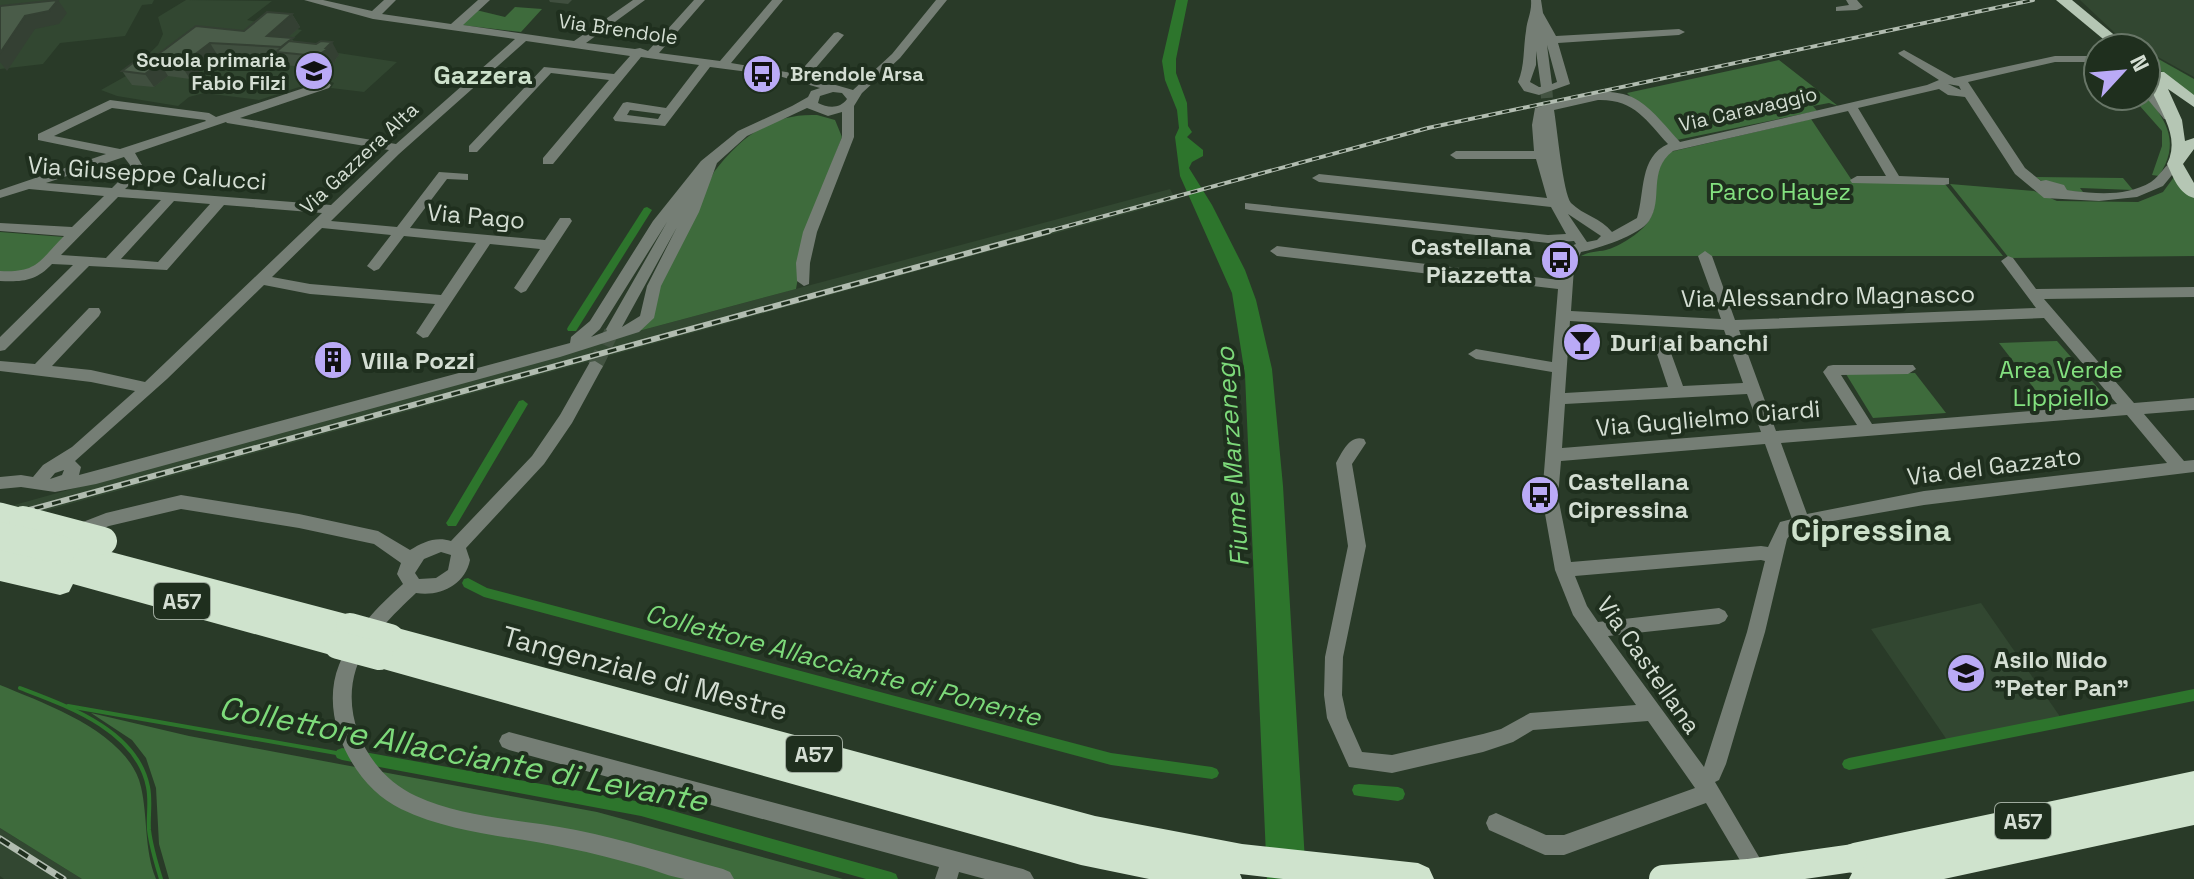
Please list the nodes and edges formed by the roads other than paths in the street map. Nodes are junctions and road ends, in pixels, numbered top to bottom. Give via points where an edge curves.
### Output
1 (309, 0) edge
2 (391, 0) edge
3 (485, 0) edge
4 (640, 0) edge
5 (700, 0) edge
6 (778, 0) edge
7 (942, 0) edge
8 (1851, 0) edge
9 (2063, 0) edge
10 (1536, 8) edge
11 (1840, 9) dead end
12 (373, 16) junction
13 (453, 28) junction
14 (1679, 32) dead end
15 (2104, 32) edge
16 (838, 35) dead end
17 (523, 38) junction
18 (1551, 40) junction
19 (578, 43) junction
20 (646, 52) junction
21 (1904, 53) dead end
22 (2082, 59) edge
23 (708, 62) junction
24 (723, 65) junction
25 (2038, 65) junction
26 (2082, 66) edge
27 (803, 77) junction
28 (618, 78) junction
29 (873, 78) junction
30 (2162, 79) edge
31 (325, 85) dead end
32 (1953, 85) junction
33 (839, 86) junction
34 (1546, 86) tunnel mouth
35 (2162, 92) edge
36 (850, 102) junction
37 (2194, 102) edge
38 (818, 104) junction
39 (1851, 106) junction
40 (2162, 107) edge
41 (1548, 110) tunnel mouth
42 (670, 112) dead end
43 (218, 120) junction
44 (847, 123) junction
45 (2176, 130) junction
46 (2194, 143) edge
47 (1676, 145) junction
48 (399, 148) junction
49 (473, 149) dead end
50 (124, 152) junction
51 (1456, 155) dead end
52 (1543, 155) junction
53 (712, 159) junction
54 (2176, 159) junction
55 (548, 161) dead end
56 (64, 173) junction
57 (463, 177) dead end
58 (1319, 178) dead end
59 (1857, 180) dead end
60 (1895, 180) junction
61 (1944, 181) dead end
62 (24, 186) junction
63 (48, 187) junction
64 (1, 188) edge
65 (117, 191) junction
66 (2194, 193) edge
67 (172, 196) junction
68 (221, 200) junction
69 (1558, 201) junction
70 (1250, 206) dead end
71 (335, 210) junction
72 (565, 221) dead end
73 (321, 224) junction
74 (1592, 224) junction
75 (0, 227) edge
76 (1629, 228) junction
77 (1570, 230) junction
78 (77, 232) junction
79 (399, 232) junction
80 (1545, 238) junction
81 (486, 239) junction
82 (1599, 243) junction
83 (549, 245) junction
84 (1277, 251) dead end
85 (1705, 256) dead end
86 (49, 259) junction
87 (2008, 261) dead end
88 (85, 262) junction
89 (109, 264) junction
90 (374, 266) dead end
91 (1565, 269) junction
92 (7, 276) edge
93 (262, 280) junction
94 (804, 281) dead end
95 (521, 288) dead end
96 (0, 289) edge
97 (2194, 292) edge
98 (2032, 294) junction
99 (443, 300) junction
100 (94, 312) dead end
101 (2048, 313) junction
102 (1562, 316) junction
103 (1730, 325) junction
104 (613, 329) tunnel mouth
105 (423, 333) dead end
106 (1660, 342) dead end
107 (0, 346) edge
108 (550, 354) junction
109 (1476, 354) dead end
110 (0, 366) edge
111 (595, 366) tunnel mouth
112 (1558, 368) junction
113 (1908, 369) dead end
114 (39, 370) junction
115 (147, 388) junction
116 (1753, 388) junction
117 (1677, 392) junction
118 (1556, 399) junction
119 (2194, 404) edge
120 (2130, 409) junction
121 (1868, 430) junction
122 (1771, 437) junction
123 (1358, 443) dead end
124 (1553, 455) junction
125 (2187, 467) edge
126 (61, 469) junction
127 (96, 478) junction
128 (0, 483) edge
129 (0, 514) edge
130 (1801, 521) junction
131 (105, 531) junction
132 (0, 536) edge
133 (0, 542) edge
134 (455, 548) junction
135 (9, 554) edge
136 (411, 560) junction
137 (1773, 561) junction
138 (0, 570) edge
139 (1564, 570) junction
140 (199, 585) junction
141 (413, 585) junction
142 (214, 610) junction
143 (1719, 616) dead end
144 (1592, 630) junction
145 (344, 636) junction
146 (1651, 712) junction
147 (509, 741) dead end
148 (2194, 769) edge
149 (2194, 785) edge
150 (1705, 786) junction
151 (2194, 811) edge
152 (1496, 823) dead end
153 (2194, 826) edge
154 (1918, 857) junction
155 (1859, 868) edge
156 (949, 869) edge
157 (1234, 869) edge
158 (723, 879) edge
159 (1023, 879) edge
160 (1418, 879) edge
161 (1663, 879) edge
162 (1762, 879) edge

1 - 12 street, Via Brendole
2 - 12 street
3 - 13 street
4 - 19 street
5 - 20 street
6 - 24 street
7 - 29 street
8 - 11 street via 1857,7
9 - 15 main road
10 - 18 street
10 - 18 street via 1528,30 1532,66 1524,82 1530,90 1564,84
10 - 34 street
12 - 13 street, Via Brendole
13 - 17 street, Via Brendole
14 - 18 street
16 - 27 street
17 - 19 street, Via Brendole
17 - 48 street, Via Gazzera Alta
19 - 20 street, Via Brendole
20 - 23 street, Via Brendole
20 - 28 street
21 - 32 street
22 - 25 street, Via Caravaggio
23 - 24 street, Via Brendole
23 - 42 street, Via Brendole
24 - 27 street, Via Brendole
25 - 26 street, Via Caravaggio
25 - 32 street, Via Caravaggio
27 - 33 street, Via Brendole
27 - 38 street
28 - 49 street via 548,69
28 - 55 street
29 - 33 street
29 - 36 street
30 - 37 main road
31 - 43 street
32 - 39 street, Via Caravaggio
32 - 54 street via 2020,171 2051,196 2139,191 2162,181
33 - 36 street, Via Brendole via 850,92
33 - 38 street
35 - 45 main road
36 - 38 street
36 - 44 street
38 - 44 street
38 - 53 street via 736,135
39 - 47 street, Via Caravaggio
39 - 60 street
40 - 45 street
41 - 69 street, Via Castellana
43 - 48 street
43 - 50 street
43 - 50 street via 112,104 42,137
44 - 94 street via 848,137 810,232
45 - 54 main road
46 - 54 main road
47 - 52 street via 1633,103 1605,96 1539,111
47 - 76 street, Via Caravaggio via 1658,156 1645,216
48 - 71 street, Via Gazzera Alta
50 - 56 street
50 - 65 street via 136,169
51 - 52 street
52 - 69 street
53 - 104 street
53 - 108 street via 665,213 595,325
53 - 108 street via 654,286 647,318 625,331
54 - 66 main road via 2182,180
56 - 62 street
56 - 63 street
57 - 79 street, Via Pago via 444,175
58 - 69 street
59 - 60 street
60 - 61 street
62 - 63 street, Via Giuseppe Calucci
62 - 64 street
63 - 65 street, Via Giuseppe Calucci
65 - 67 street, Via Giuseppe Calucci
65 - 78 street
67 - 68 street, Via Giuseppe Calucci
67 - 89 street
68 - 71 street, Via Giuseppe Calucci
68 - 89 street via 162,267
69 - 74 street
69 - 77 street, Via Castellana
70 - 80 street
71 - 73 street, Via Gazzera Alta
72 - 83 street
73 - 79 street, Via Pago
73 - 93 street, Via Gazzera Alta
74 - 76 street
74 - 77 street
74 - 82 street via 1607,234
75 - 78 street
76 - 82 street
77 - 80 street
77 - 82 street via 1580,241
77 - 91 street, Via Castellana
78 - 86 street
79 - 81 street, Via Pago
79 - 90 street, Via Pago
80 - 91 street via 1554,243
81 - 83 street, Via Pago
81 - 99 street
82 - 91 street via 1575,249
83 - 95 street
84 - 91 street
85 - 103 street
86 - 88 street
86 - 92 street via 32,275
87 - 98 street
88 - 89 street
88 - 107 street
91 - 102 street, Via Castellana
92 - 96 street
93 - 99 street
93 - 115 street, Via Gazzera Alta
97 - 98 street
98 - 101 street
99 - 105 street
100 - 114 street
101 - 103 street, Via Alessandro Magnasco
101 - 120 street
102 - 103 street, Via Alessandro Magnasco
102 - 112 street, Via Castellana
103 - 116 street
106 - 117 street
108 - 127 street
109 - 112 street
110 - 114 street
111 - 134 street via 550,445
112 - 118 street, Via Castellana
113 - 121 street, Via Guglielmo Ciardi via 1833,370
114 - 115 street
115 - 126 street, Via Gazzera Alta
116 - 117 street
116 - 122 street
117 - 118 street
118 - 124 street, Via Castellana
119 - 120 street, Via Guglielmo Ciardi
120 - 121 street, Via Guglielmo Ciardi
120 - 125 street
121 - 122 street, Via Guglielmo Ciardi
122 - 124 street, Via Guglielmo Ciardi
122 - 130 street
123 - 146 street via 1344,463 1357,546 1334,657 1333,695 1356,761 1392,764 1483,743 1530,722
124 - 139 street, Via Castellana via 1550,497
125 - 130 street, Via del Gazzato via 1924,498
126 - 127 street
126 - 127 street via 50,487
126 - 128 street
129 - 131 highway, A57, bridge
130 - 137 street via 1786,527
131 - 133 street via 80,522
131 - 135 street via 82,531
131 - 136 street via 181,502 378,538
131 - 140 highway, A57
132 - 140 highway, A57, bridge
134 - 136 street via 430,547
134 - 141 street via 461,564 449,580 432,587
135 - 142 highway, A57
136 - 141 street via 406,574
137 - 139 street via 1761,553
137 - 150 street via 1756,632
138 - 142 highway, A57
139 - 144 street, Via Castellana
140 - 145 highway, A57
141 - 158 street via 350,661 343,685 350,742 378,780 407,802 448,816 597,844
142 - 145 highway, A57
143 - 144 street
144 - 146 street, Via Castellana
145 - 157 highway, A57, bridge via 1081,850
146 - 150 street, Via Castellana
147 - 156 street
148 - 154 highway, A57 via 1937,826
149 - 154 highway, A57
150 - 152 street via 1564,845 1545,845
150 - 162 street, Via Castellana
151 - 154 highway, A57
153 - 154 highway, A57 via 2024,859
154 - 155 highway, A57
155 - 161 highway, A57, bridge
156 - 159 street
157 - 160 highway, A57 via 1336,870

